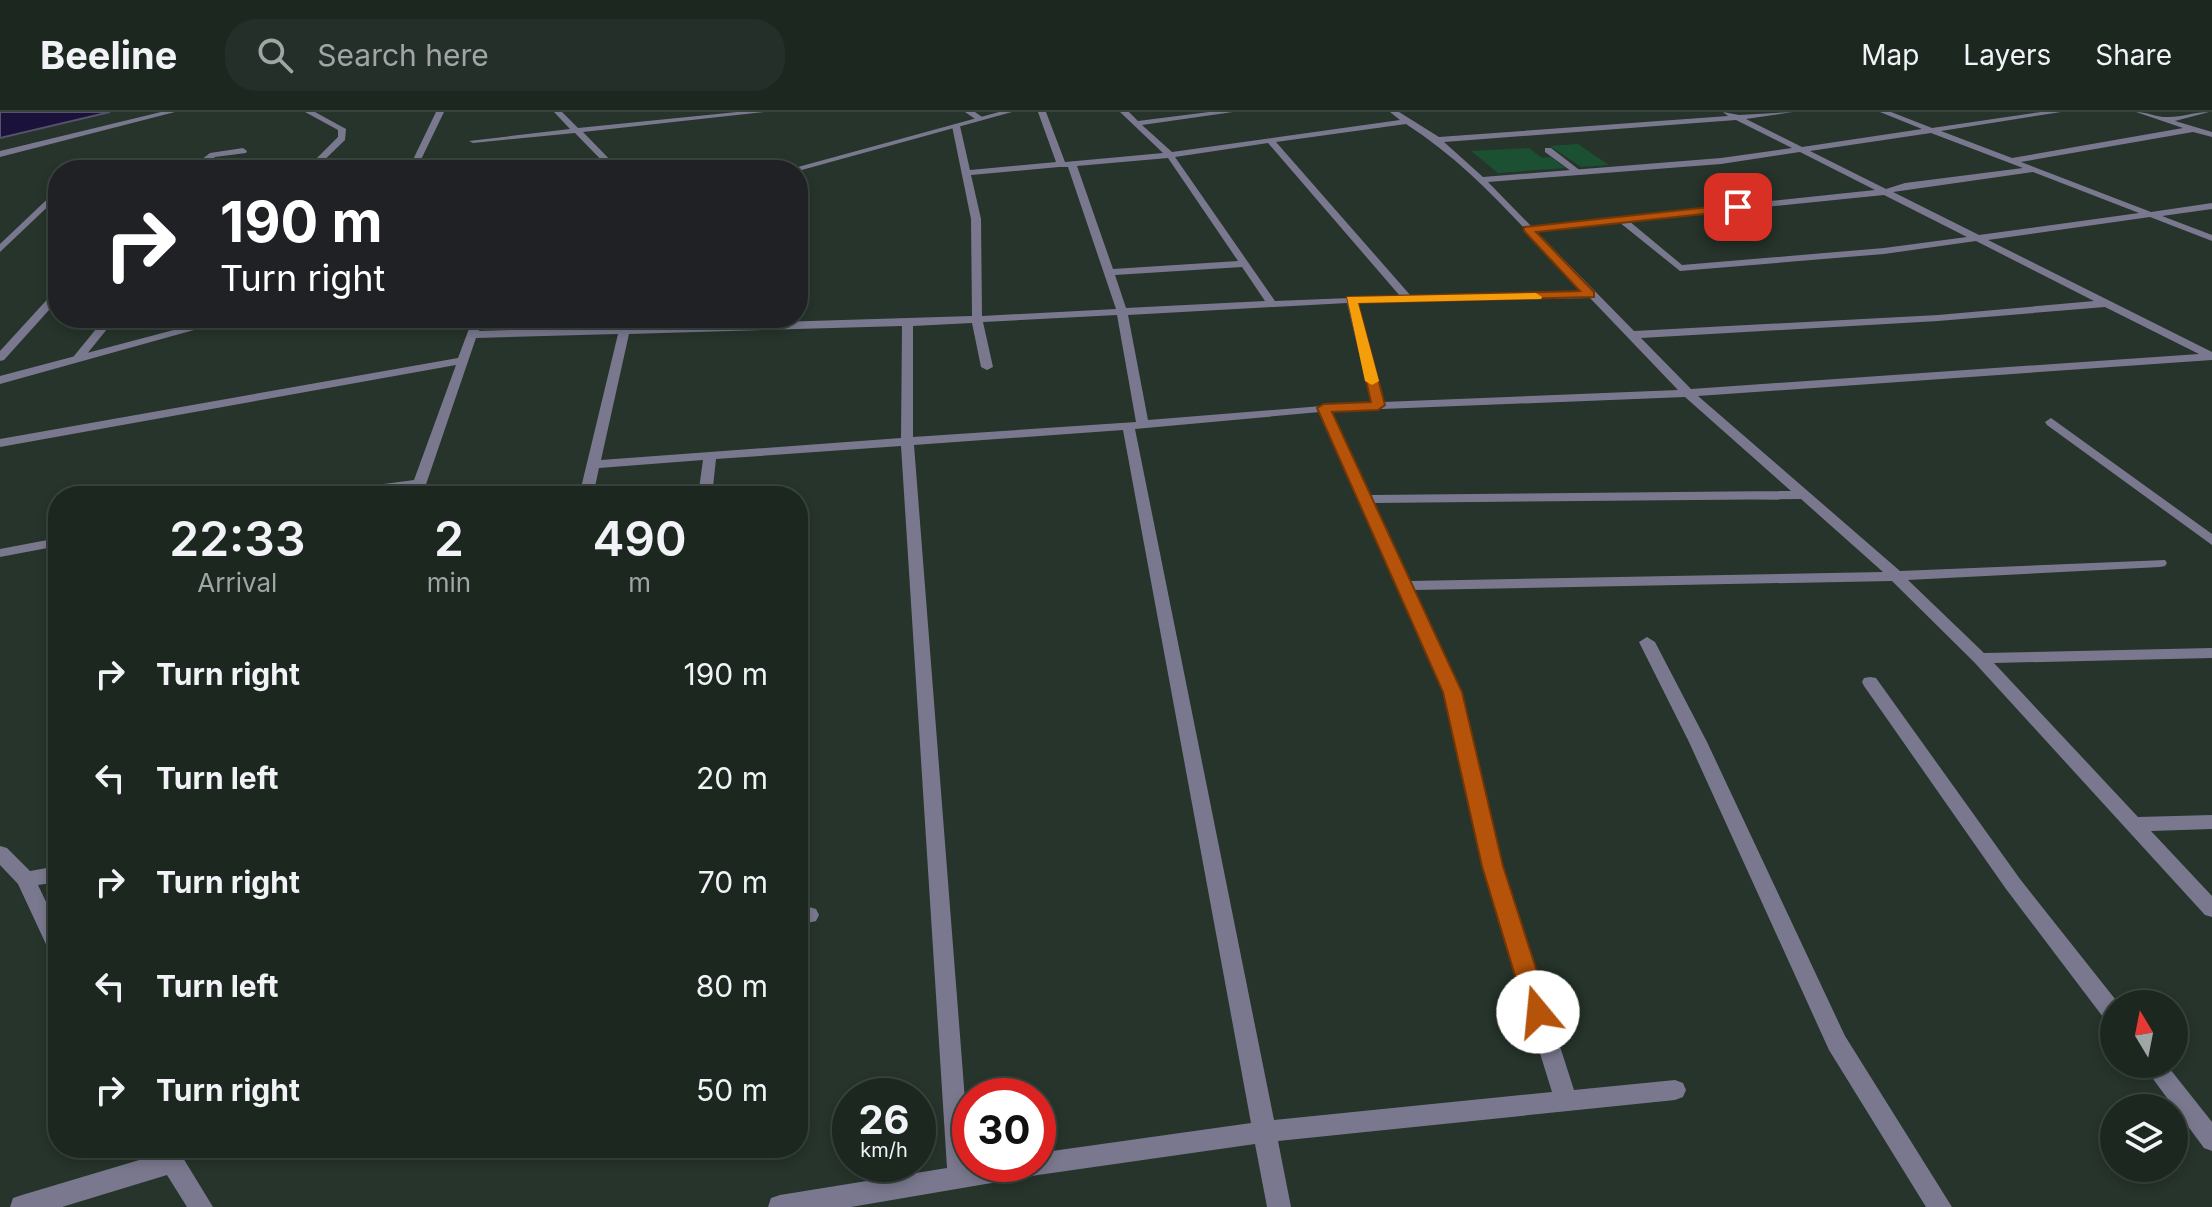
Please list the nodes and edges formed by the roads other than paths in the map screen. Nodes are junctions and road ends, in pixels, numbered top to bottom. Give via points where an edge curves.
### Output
1 (171, 112) edge
2 (309, 112) edge
3 (440, 112) edge
4 (558, 112) edge
5 (760, 112) edge
6 (969, 112) edge
7 (1008, 112) edge
8 (1042, 112) edge
9 (1124, 112) edge
10 (1229, 112) edge
11 (1394, 112) edge
12 (1727, 112) edge
13 (1789, 112) edge
14 (1884, 112) edge
15 (2057, 112) edge
16 (2140, 112) edge
17 (2205, 112) edge
18 (1405, 116) edge
19 (1740, 118) junction
20 (981, 119) junction
21 (2167, 121) junction
22 (1137, 123) junction
23 (956, 126) junction
24 (576, 129) junction
25 (2194, 129) junction
26 (1932, 132) junction
27 (2212, 135) edge
28 (1269, 139) junction
29 (1437, 140) junction
30 (473, 141) dead end
31 (1548, 150) dead end
32 (243, 151) dead end
33 (1801, 151) junction
34 (0, 154) edge
35 (1170, 155) junction
36 (206, 160) edge
37 (319, 160) edge
38 (417, 160) edge
39 (606, 160) edge
40 (2009, 161) junction
41 (808, 165) edge
42 (1067, 165) junction
43 (2031, 170) junction
44 (1578, 172) junction
45 (966, 173) junction
46 (1481, 180) junction
47 (1883, 192) junction
48 (48, 202) edge
49 (2212, 206) edge
50 (2151, 214) junction
51 (1622, 220) junction
52 (1528, 229) junction
53 (1978, 237) junction
54 (2212, 238) edge
55 (0, 249) edge
56 (1244, 264) junction
57 (1109, 272) junction
58 (1590, 295) junction
59 (1408, 299) junction
60 (1351, 300) junction
61 (2110, 303) junction
62 (1272, 304) junction
63 (48, 305) edge
64 (1122, 311) junction
65 (977, 319) junction
66 (908, 323) junction
67 (808, 327) edge
68 (103, 328) edge
69 (194, 328) edge
70 (474, 328) edge
71 (766, 328) edge
72 (624, 333) junction
73 (472, 335) junction
74 (1629, 335) junction
75 (2212, 357) edge
76 (0, 358) edge
77 (78, 358) junction
78 (465, 360) junction
79 (987, 367) dead end
80 (0, 380) edge
81 (1688, 393) junction
82 (1378, 405) junction
83 (1324, 408) junction
84 (2051, 422) dead end
85 (1136, 425) junction
86 (907, 442) junction
87 (0, 443) edge
88 (710, 455) junction
89 (594, 464) junction
90 (419, 486) edge
91 (588, 486) edge
92 (706, 486) edge
93 (1804, 495) junction
94 (1365, 499) junction
95 (2212, 541) edge
96 (48, 544) edge
97 (0, 553) edge
98 (2160, 563) dead end
99 (1896, 576) junction
100 (1404, 586) junction
101 (1647, 642) dead end
102 (2212, 653) edge
103 (1980, 658) junction
104 (1870, 682) dead end
105 (2212, 822) edge
106 (2135, 824) junction
107 (0, 853) edge
108 (48, 876) edge
109 (26, 879) junction
110 (2212, 909) edge
111 (48, 927) edge
112 (2100, 996) edge
113 (952, 1078) edge
114 (2164, 1078) edge
115 (1675, 1090) dead end
116 (1566, 1100) junction
117 (1263, 1132) junction
118 (2212, 1140) edge
119 (160, 1158) edge
120 (170, 1158) edge
121 (1056, 1161) edge
122 (952, 1176) edge
123 (22, 1207) edge
124 (201, 1207) edge
125 (780, 1207) edge
126 (1279, 1207) edge
127 (1940, 1207) edge

1 - 34 street
2 - 37 street via 344,132
3 - 38 street
4 - 24 street
5 - 24 street
6 - 20 street
7 - 20 street
8 - 42 street
9 - 22 street
10 - 22 street
11 - 18 street
12 - 19 street
13 - 19 street
14 - 26 street
15 - 26 street
16 - 21 street
17 - 21 street
18 - 28 street
18 - 29 street
19 - 29 street
19 - 33 street
20 - 23 street
21 - 25 street
22 - 35 street
23 - 41 street
23 - 45 street
24 - 30 street
24 - 39 street
25 - 27 street
25 - 40 street
26 - 33 street
26 - 40 street
28 - 35 street
28 - 59 street
29 - 46 street
31 - 44 street
32 - 36 street
33 - 44 street
33 - 47 street
35 - 42 street
35 - 56 street
40 - 43 street
42 - 45 street
42 - 57 street
43 - 47 street
43 - 50 street
44 - 46 street
45 - 65 street via 976,219
46 - 52 street
47 - 51 street
47 - 53 street
48 - 55 street
49 - 50 street
50 - 53 street
50 - 54 street
51 - 52 street
51 - 53 street via 1680,268 1840,256
52 - 58 street
53 - 61 street
56 - 57 street
56 - 62 street
57 - 64 street
58 - 59 street
58 - 74 street
59 - 60 street
60 - 62 street
60 - 82 street
61 - 74 street
61 - 75 street
62 - 64 street
63 - 76 street
64 - 65 street
64 - 85 street
65 - 66 street
65 - 79 street
66 - 67 street
66 - 86 street
68 - 77 street
69 - 77 street
70 - 73 street
71 - 72 street
72 - 73 street
72 - 89 street
73 - 78 street
74 - 81 street
75 - 81 street
77 - 80 street
78 - 87 street
78 - 90 street
81 - 82 street
81 - 93 street
82 - 83 street
83 - 85 street
83 - 94 street
84 - 95 street
85 - 86 street
85 - 117 street
86 - 88 street
86 - 113 street
88 - 89 street
88 - 92 street
89 - 91 street
93 - 94 street
93 - 99 street
94 - 100 street
96 - 97 street
98 - 99 street
99 - 100 street
99 - 103 street
100 - 116 street via 1453,692 1492,866
101 - 127 street via 1837,1043
102 - 103 street
103 - 106 street
104 - 112 street via 2013,884
105 - 106 street
106 - 110 street
107 - 109 street
108 - 109 street
109 - 111 street
114 - 118 street
115 - 116 street
116 - 117 street
117 - 121 street
117 - 126 street
119 - 123 street
120 - 124 street
122 - 125 street

